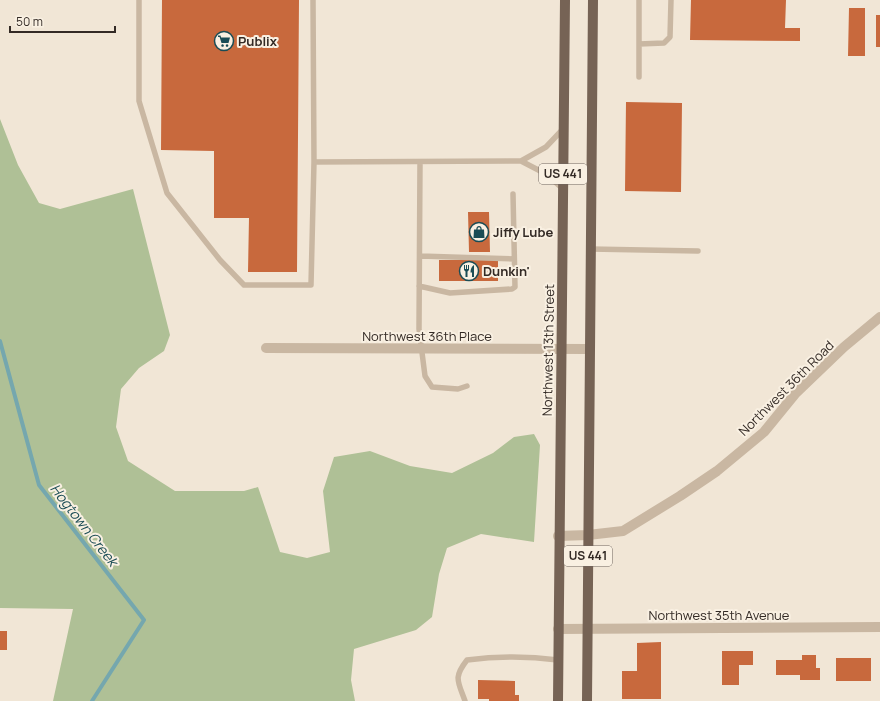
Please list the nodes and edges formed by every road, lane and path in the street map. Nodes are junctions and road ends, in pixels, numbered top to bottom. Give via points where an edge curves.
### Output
1 (139, 0) edge
2 (313, 0) edge
3 (565, 0) edge
4 (593, 0) edge
5 (639, 0) edge
6 (671, 0) edge
7 (639, 44) junction
8 (639, 77) dead end
9 (564, 128) junction
10 (521, 161) junction
11 (314, 162) junction
12 (420, 162) junction
13 (563, 190) junction
14 (513, 194) dead end
15 (590, 249) junction
16 (698, 251) dead end
17 (420, 256) junction
18 (514, 259) junction
19 (419, 286) junction
20 (880, 317) edge
21 (266, 348) dead end
22 (420, 348) junction
23 (561, 349) junction
24 (589, 349) junction
25 (467, 386) dead end
26 (588, 535) junction
27 (558, 536) junction
28 (880, 627) edge
29 (558, 629) junction
30 (587, 629) junction
31 (558, 660) junction
32 (465, 701) edge
33 (558, 701) edge
34 (587, 701) edge

1 - 11 lane via 139,101 167,193 220,260 244,284 311,285
2 - 11 lane
3 - 9 main road, Northwest 13th Street / US 441
4 - 15 main road, US 441
5 - 7 lane
6 - 7 lane via 670,37 664,43
7 - 8 lane
9 - 10 lane via 546,147
9 - 13 main road, Northwest 13th Street / US 441
10 - 12 lane
10 - 13 lane via 546,174
11 - 12 lane
12 - 17 lane
13 - 23 main road, Northwest 13th Street / US 441
14 - 18 lane
15 - 16 lane
15 - 24 main road, US 441
17 - 18 lane
17 - 19 lane
18 - 19 lane via 512,289 450,293
19 - 22 lane
20 - 26 street, Northwest 36th Road via 795,394 764,432 717,471 623,531
21 - 22 street, Northwest 36th Place
22 - 23 street, Northwest 36th Place
22 - 25 lane via 425,376 432,387 458,389
23 - 24 street, Northwest 36th Place
23 - 27 main road, Northwest 13th Street / US 441
24 - 26 main road, US 441
26 - 27 street, Northwest 36th Road
26 - 30 main road, US 441
27 - 29 main road, Northwest 13th Street / US 441
28 - 30 street, Northwest 35th Avenue
29 - 30 street, Northwest 35th Avenue
29 - 31 main road, Northwest 13th Street / US 441
30 - 34 main road, US 441
31 - 32 lane via 467,660 458,672 458,683
31 - 33 main road, Northwest 13th Street / US 441

